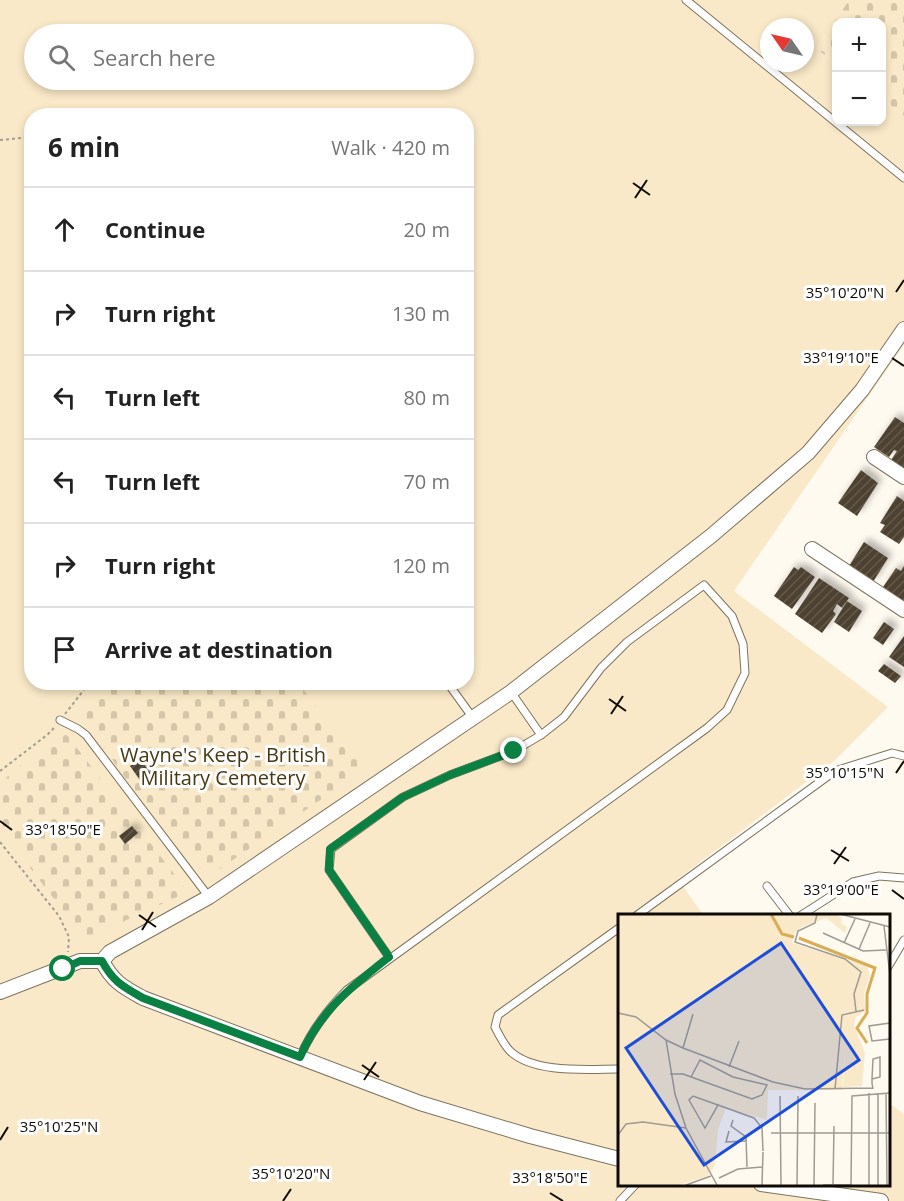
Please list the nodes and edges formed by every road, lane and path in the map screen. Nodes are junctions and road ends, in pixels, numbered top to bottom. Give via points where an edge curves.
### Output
1 (686, 0) edge
2 (24, 138) edge
3 (0, 141) edge
4 (904, 178) edge
5 (904, 330) edge
6 (874, 457) dead end
7 (904, 477) edge
8 (812, 549) dead end
9 (904, 610) edge
10 (84, 690) edge
11 (453, 690) edge
12 (511, 692) junction
13 (472, 718) junction
14 (60, 720) junction
15 (541, 735) junction
16 (904, 756) edge
17 (0, 771) edge
18 (0, 842) edge
19 (904, 878) edge
20 (767, 886) dead end
21 (209, 897) junction
22 (639, 914) edge
23 (788, 914) edge
24 (803, 914) edge
25 (618, 929) edge
26 (904, 940) edge
27 (389, 957) junction
28 (102, 961) junction
29 (889, 966) edge
30 (63, 969) junction
31 (0, 992) edge
32 (300, 1057) junction
33 (618, 1069) edge
34 (618, 1159) edge
35 (635, 1186) edge
36 (768, 1186) edge
37 (621, 1201) edge
38 (881, 1201) edge

1 - 4 lane
2 - 3 path
5 - 12 street via 862,390 808,453 711,536
6 - 7 street
8 - 9 street
10 - 14 path
11 - 13 lane
12 - 13 street
12 - 15 lane
13 - 21 street
14 - 17 path via 47,735
14 - 21 lane via 86,735
15 - 27 lane via 514,751 403,797 330,849 329,870
15 - 27 lane via 564,717 601,668 627,642 704,585 732,616 743,644 745,673 727,710 670,756
16 - 22 lane via 892,753 835,771
18 - 30 path via 66,928 70,944
19 - 24 lane via 879,876 853,882
20 - 23 lane
21 - 28 street via 110,952
25 - 33 lane via 498,1015 495,1027 509,1050 525,1062 570,1070
26 - 29 lane
27 - 32 lane via 328,1010 309,1036
28 - 30 street via 80,961
28 - 32 street via 110,976 143,998
30 - 31 street
32 - 34 street via 420,1103
35 - 37 lane
36 - 38 street

